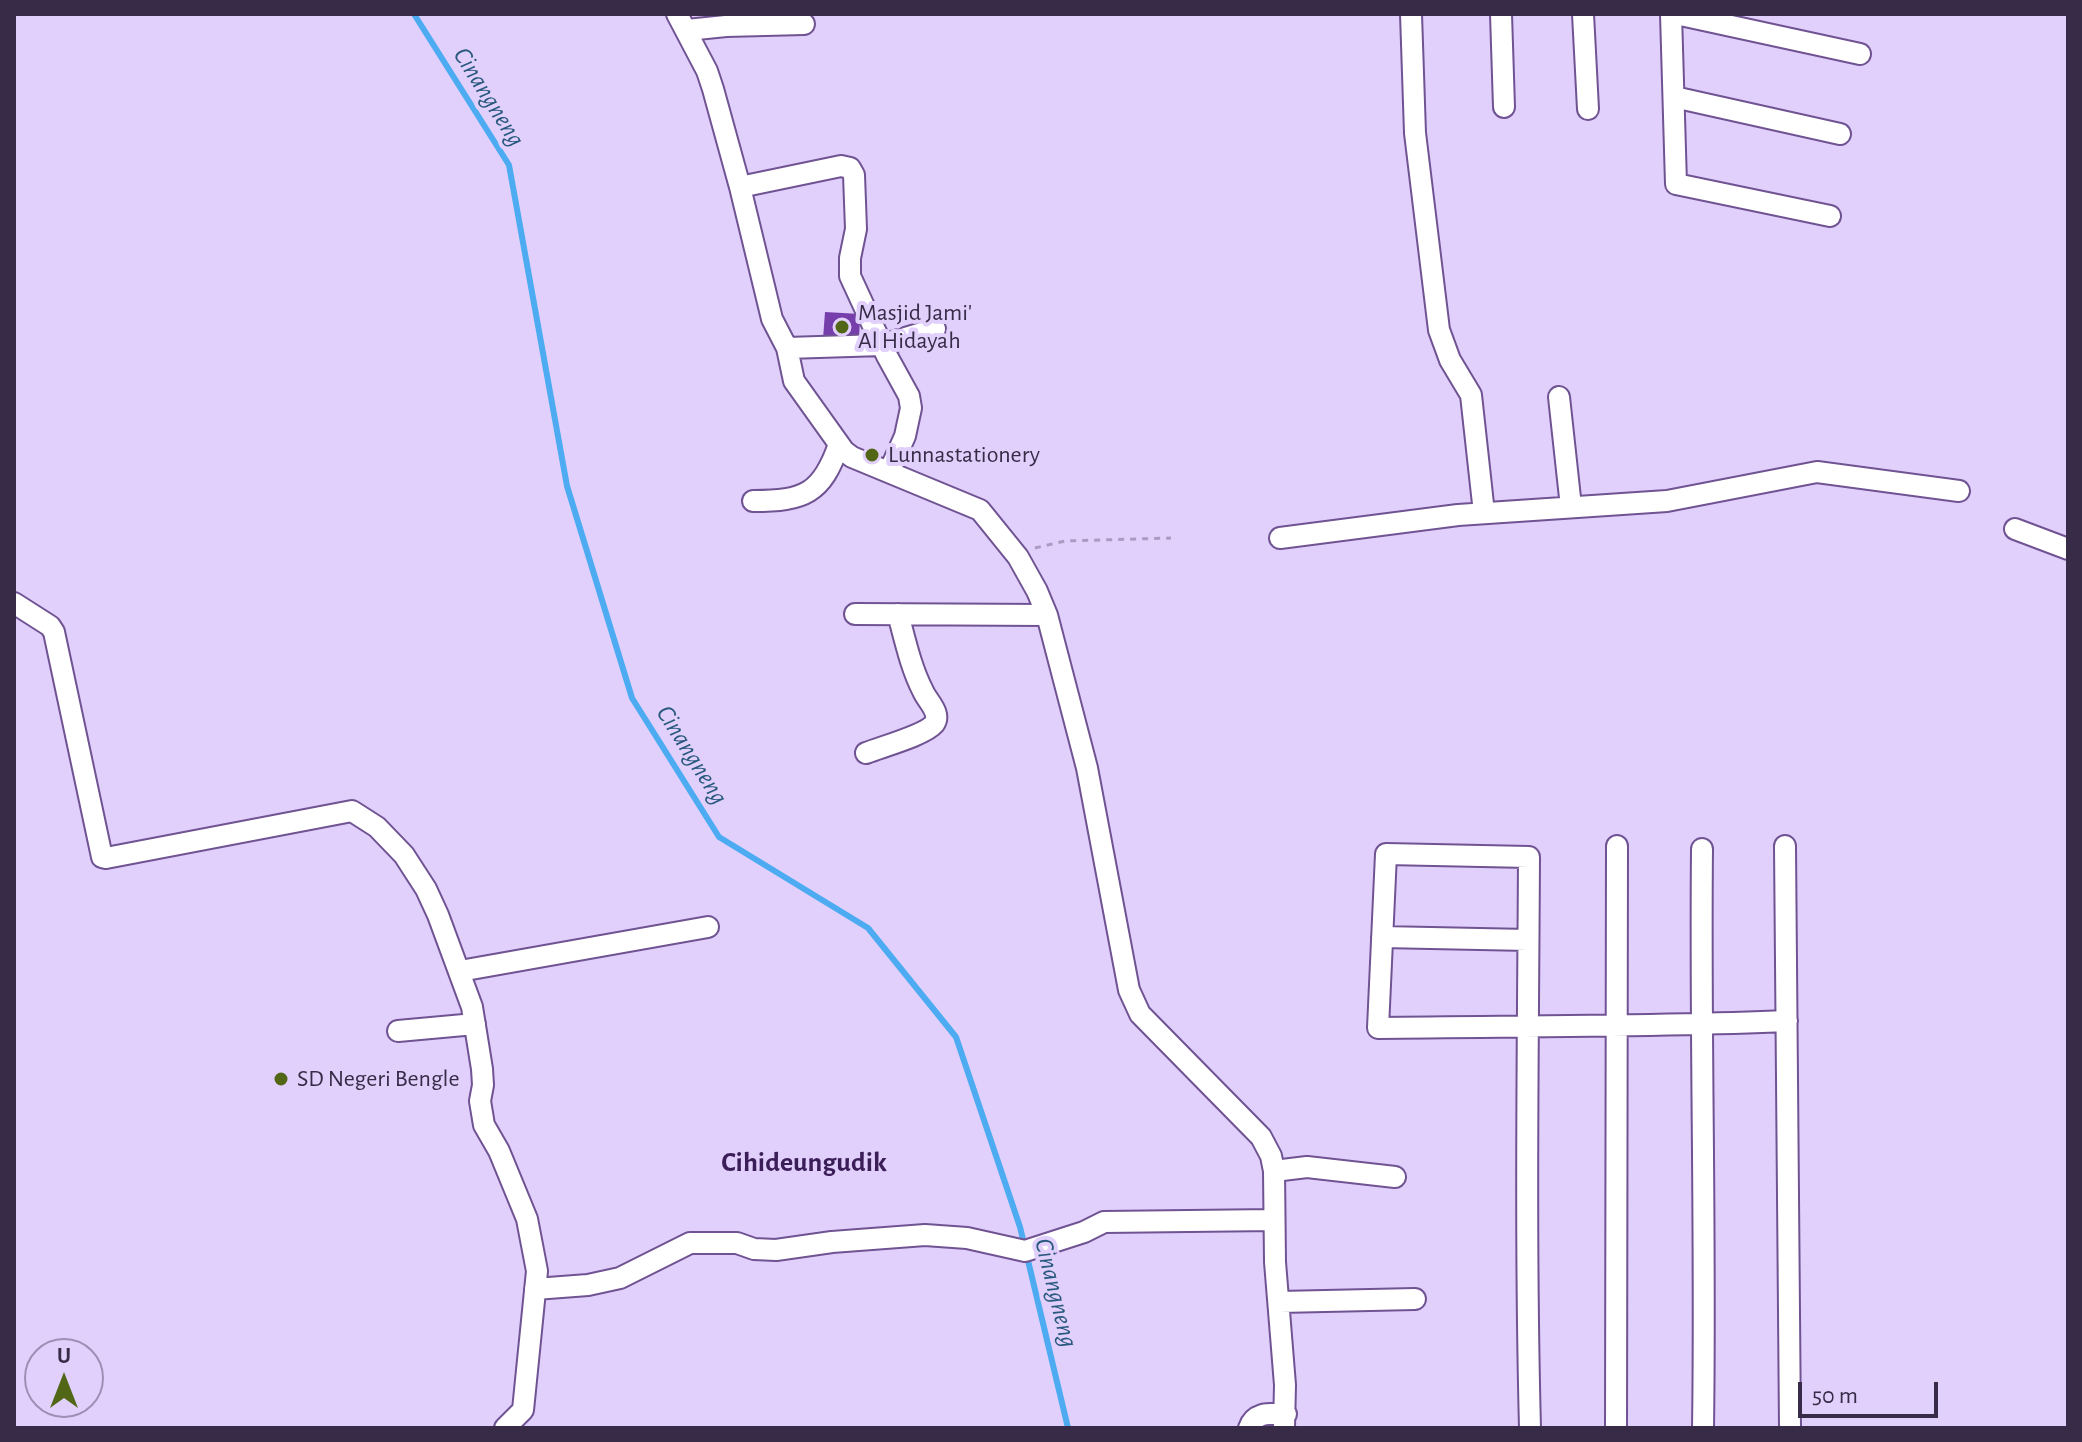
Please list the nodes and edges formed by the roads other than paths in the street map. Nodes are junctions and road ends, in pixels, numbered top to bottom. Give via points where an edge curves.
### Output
1 (1411, 14) edge
2 (1501, 14) edge
3 (1583, 14) edge
4 (1674, 14) edge
5 (682, 22) edge
6 (804, 24) dead end
7 (1860, 54) dead end
8 (1674, 97) junction
9 (1504, 107) dead end
10 (1588, 109) dead end
11 (1840, 134) dead end
12 (740, 187) junction
13 (1830, 216) dead end
14 (935, 329) dead end
15 (882, 345) junction
16 (787, 348) junction
17 (1559, 397) dead end
18 (839, 444) junction
19 (889, 472) junction
20 (1959, 491) dead end
21 (753, 501) dead end
22 (1571, 507) junction
23 (1484, 513) junction
24 (2015, 529) dead end
25 (1280, 538) dead end
26 (2068, 549) edge
27 (14, 603) edge
28 (855, 614) dead end
29 (898, 614) junction
30 (1047, 615) junction
31 (866, 753) dead end
32 (1617, 846) dead end
33 (1785, 846) dead end
34 (1702, 849) dead end
35 (708, 927) dead end
36 (1382, 937) junction
37 (1528, 940) junction
38 (460, 971) junction
39 (1787, 1021) junction
40 (475, 1024) junction
41 (1617, 1025) junction
42 (1700, 1025) junction
43 (1528, 1026) junction
44 (398, 1031) dead end
45 (1274, 1171) junction
46 (1395, 1177) dead end
47 (1273, 1220) junction
48 (535, 1289) junction
49 (1415, 1299) dead end
50 (1280, 1302) junction
51 (1285, 1421) edge
52 (505, 1428) edge
53 (1249, 1428) edge
54 (1530, 1428) edge
55 (1616, 1428) edge
56 (1703, 1428) edge
57 (1790, 1428) edge

1 - 23 street via 1415,133 1439,330 1471,395
2 - 9 street
3 - 10 street
4 - 7 street
4 - 8 street
5 - 6 street
5 - 12 street via 707,71
8 - 11 street
8 - 13 street via 1676,184
12 - 15 street via 850,168 856,229 850,276
12 - 16 street via 772,319
14 - 15 street
15 - 16 street
15 - 19 street via 911,408
16 - 18 street via 794,381
17 - 22 street
18 - 19 street via 852,457
18 - 21 street via 831,467 815,487 785,501
19 - 30 street via 974,506 1018,557
20 - 22 street via 1817,472 1667,501
22 - 23 street
23 - 25 street
24 - 26 street
27 - 38 street via 54,632 102,857 352,811 404,855 426,889
28 - 29 street
29 - 30 street
29 - 31 street via 936,719 933,726
30 - 45 street via 1087,768 1134,1002 1264,1140
32 - 41 street
33 - 39 street
34 - 42 street
35 - 38 street
36 - 37 street
36 - 37 street via 1386,854 1529,857
36 - 43 street via 1378,1028
37 - 43 street
38 - 40 street
39 - 42 street
39 - 57 street
40 - 44 street
40 - 48 street via 481,1115 527,1219 537,1271
41 - 42 street
41 - 43 street
41 - 55 street
42 - 56 street
43 - 54 street
45 - 46 street via 1307,1167
45 - 47 street
47 - 48 street via 1104,1222 1025,1251 925,1235 776,1250 690,1243 620,1278
47 - 50 street
48 - 52 street via 523,1410
49 - 50 street
50 - 51 street
51 - 53 street via 1259,1416

